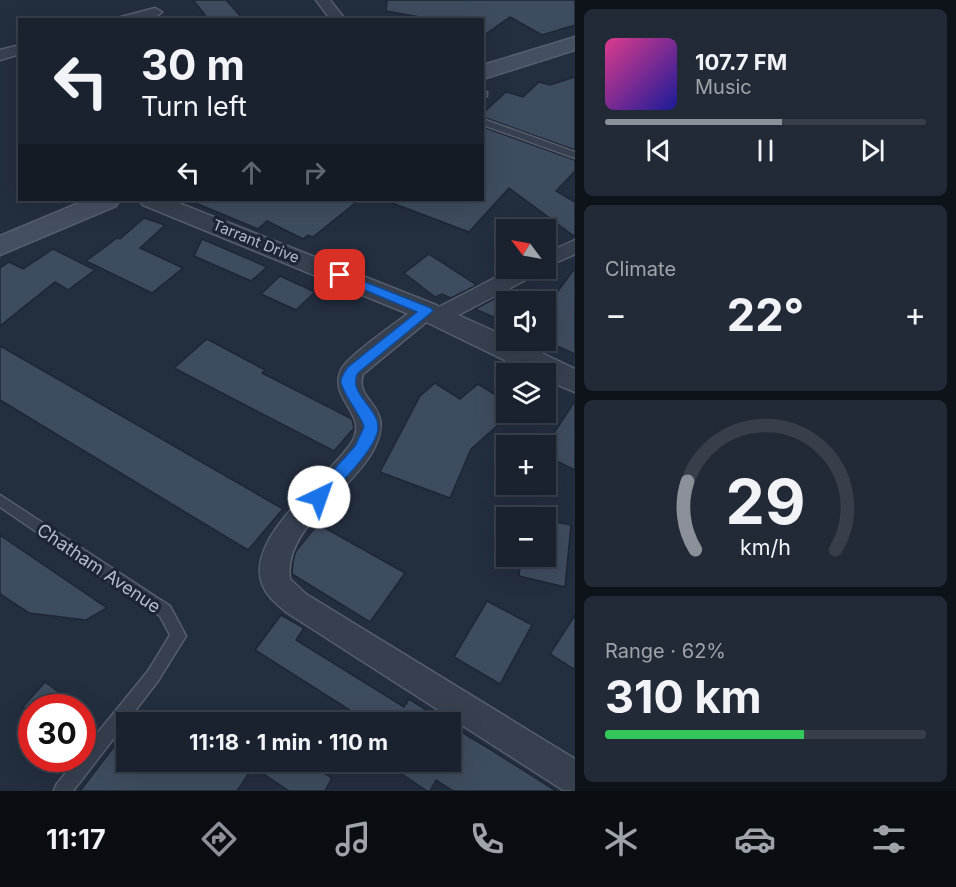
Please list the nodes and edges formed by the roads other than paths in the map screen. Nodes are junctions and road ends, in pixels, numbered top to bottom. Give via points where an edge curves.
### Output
1 (323, 0) edge
2 (154, 10) edge
3 (132, 18) edge
4 (337, 18) edge
5 (575, 43) edge
6 (18, 50) edge
7 (0, 55) edge
8 (484, 72) edge
9 (484, 122) edge
10 (575, 155) edge
11 (105, 201) edge
12 (153, 201) edge
13 (0, 246) edge
14 (575, 246) edge
15 (556, 256) edge
16 (508, 279) edge
17 (433, 314) junction
18 (575, 381) edge
19 (0, 500) edge
20 (575, 778) edge
21 (62, 791) edge

1 - 4 street
2 - 3 street
5 - 8 main road
6 - 7 street
9 - 10 lane
11 - 13 main road
12 - 17 street, Tarrant Drive
14 - 15 street
16 - 17 street
17 - 18 street, Tarrant Drive
17 - 20 street via 353,370 348,387 367,414 369,437 291,528 274,568 276,583 296,603
19 - 21 lane, Chatham Avenue via 165,611 178,636 153,676

